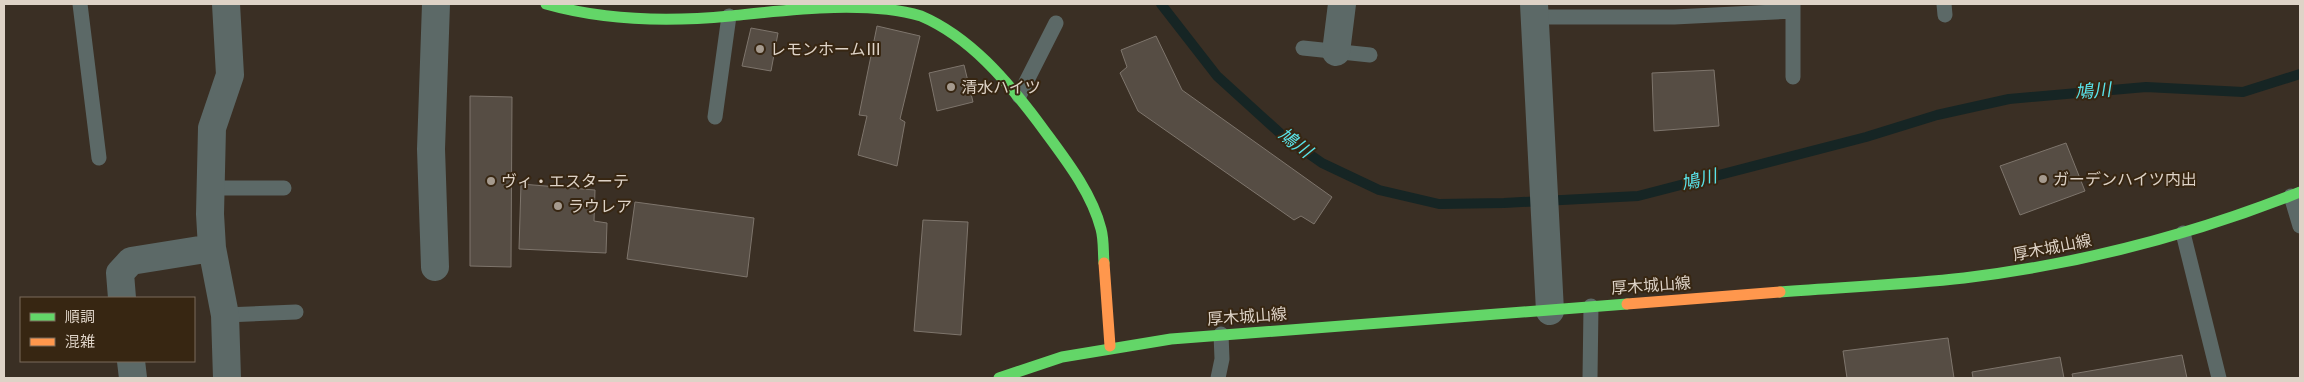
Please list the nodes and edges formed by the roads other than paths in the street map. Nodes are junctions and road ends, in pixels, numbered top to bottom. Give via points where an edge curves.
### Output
1 (80, 4) edge
2 (226, 4) edge
3 (436, 4) edge
4 (546, 4) edge
5 (837, 4) edge
6 (1342, 4) edge
7 (1793, 7) edge
8 (1535, 10) edge
9 (729, 16) junction
10 (1056, 23) dead end
11 (1303, 48) dead end
12 (1336, 52) junction
13 (1370, 55) dead end
14 (1793, 76) dead end
15 (1018, 96) junction
16 (715, 118) dead end
17 (99, 158) dead end
18 (212, 188) junction
19 (284, 188) dead end
20 (2296, 194) edge
21 (2300, 226) edge
22 (2183, 233) junction
23 (212, 248) junction
24 (435, 267) dead end
25 (122, 297) edge
26 (1591, 306) junction
27 (1550, 311) junction
28 (296, 312) dead end
29 (225, 315) junction
30 (1221, 334) junction
31 (1110, 346) junction
32 (131, 362) edge
33 (134, 378) edge
34 (228, 378) edge
35 (999, 378) edge
36 (1218, 378) edge
37 (1590, 378) edge
38 (2219, 378) edge

1 - 17 lane
2 - 18 street via 230,76 212,128
3 - 24 street via 431,149
4 - 9 main road via 596,17 664,19
5 - 9 main road
5 - 15 main road via 903,10 934,24 980,56
6 - 12 street
7 - 8 lane via 1674,17
7 - 14 lane
8 - 27 street
9 - 16 lane
10 - 15 lane
11 - 12 lane
12 - 13 lane
15 - 31 main road via 1070,169 1099,219
18 - 19 lane
18 - 23 street
20 - 21 lane
20 - 22 main road, 厚木城山線
22 - 26 main road, 厚木城山線 via 2099,255 1963,278
22 - 38 lane
23 - 25 street via 131,261 120,273
23 - 29 street
26 - 27 main road, 厚木城山線
26 - 37 lane
27 - 30 main road, 厚木城山線
28 - 29 lane
29 - 34 street
30 - 31 main road, 厚木城山線
30 - 36 lane via 1222,359
31 - 35 main road, 厚木城山線 via 1048,360
32 - 33 street

